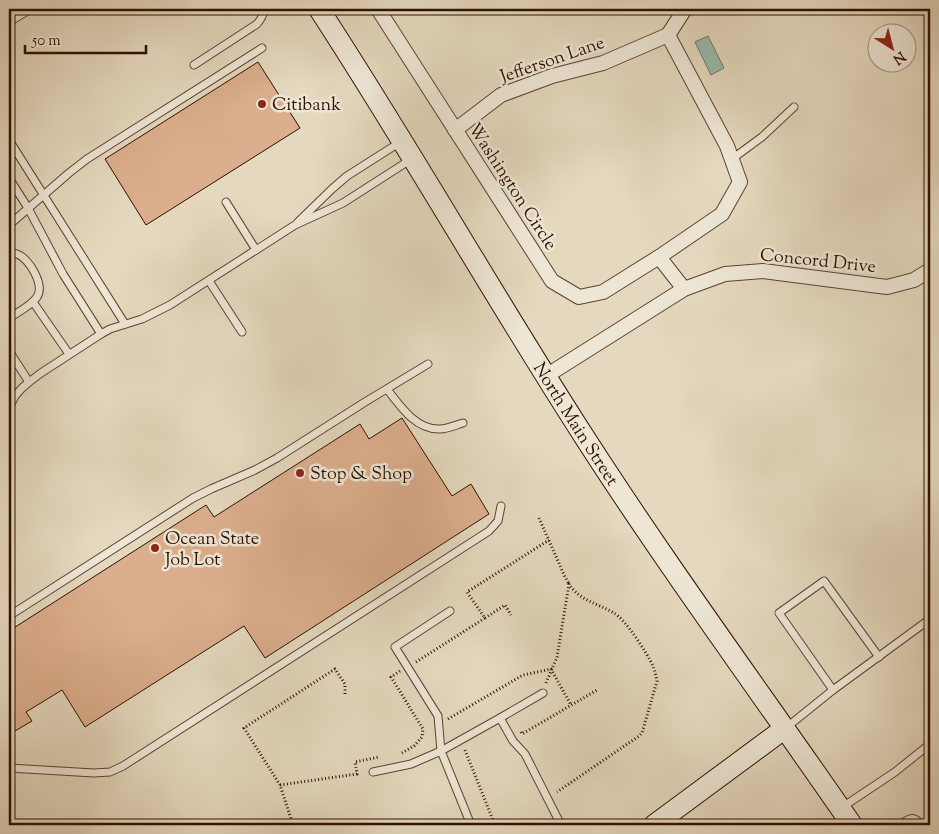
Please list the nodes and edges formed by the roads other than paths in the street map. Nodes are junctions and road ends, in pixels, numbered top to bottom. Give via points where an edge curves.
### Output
1 (24, 9) edge
2 (263, 9) edge
3 (319, 9) edge
4 (378, 9) edge
5 (686, 9) edge
6 (9, 18) edge
7 (668, 35) junction
8 (262, 48) dead end
9 (194, 65) dead end
10 (794, 107) dead end
11 (455, 130) junction
12 (9, 140) edge
13 (407, 150) junction
14 (732, 159) junction
15 (9, 178) edge
16 (44, 194) junction
17 (226, 202) dead end
18 (28, 208) junction
19 (9, 225) edge
20 (295, 225) junction
21 (256, 250) junction
22 (9, 253) edge
23 (659, 257) junction
24 (930, 270) edge
25 (209, 280) junction
26 (684, 289) junction
27 (33, 302) junction
28 (9, 318) edge
29 (125, 324) junction
30 (242, 332) dead end
31 (101, 334) junction
32 (9, 351) edge
33 (69, 354) junction
34 (428, 364) dead end
35 (546, 376) junction
36 (29, 382) junction
37 (387, 389) junction
38 (9, 408) edge
39 (463, 423) dead end
40 (501, 506) dead end
41 (450, 611) dead end
42 (9, 616) edge
43 (930, 620) edge
44 (878, 658) junction
45 (544, 689) road end
46 (833, 690) junction
47 (500, 718) junction
48 (784, 728) junction
49 (930, 744) edge
50 (440, 751) junction
51 (9, 768) edge
52 (373, 772) dead end
53 (841, 808) junction
54 (472, 825) edge
55 (561, 825) edge
56 (654, 825) edge
57 (852, 825) edge
58 (900, 825) edge
59 (922, 825) edge

1 - 6 street
2 - 9 lane via 257,24
3 - 13 street, North Main Street
4 - 11 street, Washington Circle
5 - 7 street
7 - 11 street, Jefferson Lane via 603,63 552,76 501,95
7 - 14 street, Washington Circle
8 - 16 lane via 87,159
10 - 14 lane via 762,138
11 - 23 street, Washington Circle via 552,281 579,296 603,292
12 - 16 lane
13 - 20 lane via 343,203
13 - 20 lane via 339,183
13 - 35 street, North Main Street
14 - 23 street, Washington Circle via 740,182 722,214
15 - 18 lane
16 - 18 lane
16 - 29 lane
17 - 21 lane
18 - 19 lane
18 - 31 lane via 63,274
20 - 21 lane
21 - 25 lane
22 - 27 lane via 18,254 26,260 36,277 39,294
23 - 26 street
24 - 26 street, Concord Drive via 914,280 887,287 763,270 725,274
25 - 29 lane via 155,314
25 - 30 lane
26 - 35 street, Concord Drive
27 - 28 lane
27 - 33 lane
29 - 31 lane
31 - 33 lane
32 - 36 lane
33 - 36 lane
34 - 37 lane
35 - 48 street, North Main Street via 616,484
36 - 38 lane via 15,396
37 - 39 lane via 419,424 440,429
37 - 42 lane via 277,458 193,498
40 - 51 lane via 498,520 489,531 123,766 110,772 94,773
41 - 50 lane via 395,646 438,716
43 - 44 lane
44 - 46 lane
44 - 46 lane via 824,581 779,613
45 - 47 lane
46 - 48 lane
47 - 50 lane
47 - 55 lane via 513,741 526,754
48 - 53 street, North Main Street
48 - 56 street
49 - 53 lane
50 - 52 lane via 411,764
50 - 54 lane
53 - 57 street, North Main Street
58 - 59 lane via 908,819 917,820

